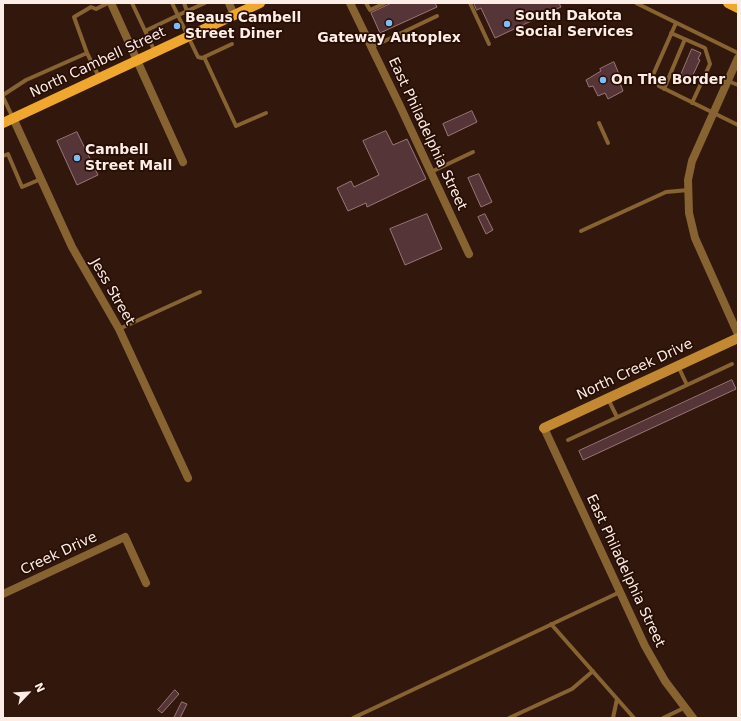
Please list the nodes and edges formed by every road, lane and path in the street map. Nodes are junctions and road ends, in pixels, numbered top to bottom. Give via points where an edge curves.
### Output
1 (108, 3) edge
2 (111, 3) edge
3 (132, 3) edge
4 (172, 3) edge
5 (184, 3) edge
6 (205, 3) edge
7 (229, 3) edge
8 (260, 3) edge
9 (350, 3) edge
10 (366, 3) edge
11 (385, 3) edge
12 (470, 3) edge
13 (636, 3) edge
14 (728, 3) edge
15 (738, 8) edge
16 (187, 11) junction
17 (234, 15) junction
18 (178, 16) junction
19 (436, 16) dead end
20 (676, 23) junction
21 (146, 31) junction
22 (671, 33) junction
23 (188, 36) junction
24 (685, 39) junction
25 (232, 44) dead end
26 (489, 44) dead end
27 (372, 48) junction
28 (155, 52) junction
29 (87, 53) junction
30 (738, 53) edge
31 (204, 57) junction
32 (738, 58) edge
33 (137, 60) junction
34 (99, 77) junction
35 (728, 81) junction
36 (738, 86) edge
37 (664, 89) junction
38 (3, 96) edge
39 (692, 103) junction
40 (266, 112) dead end
41 (713, 113) junction
42 (13, 118) junction
43 (3, 123) edge
44 (599, 123) dead end
45 (738, 125) edge
46 (608, 143) dead end
47 (473, 152) dead end
48 (3, 156) edge
49 (183, 162) dead end
50 (431, 172) junction
51 (41, 179) junction
52 (689, 190) junction
53 (581, 231) dead end
54 (469, 254) dead end
55 (200, 292) dead end
56 (119, 329) junction
57 (738, 334) edge
58 (738, 338) edge
59 (732, 364) dead end
60 (678, 366) junction
61 (686, 385) junction
62 (608, 398) junction
63 (617, 418) junction
64 (544, 428) joint
65 (568, 440) dead end
66 (188, 478) dead end
67 (146, 583) dead end
68 (620, 592) junction
69 (3, 594) edge
70 (551, 624) junction
71 (593, 671) junction
72 (617, 699) junction
73 (684, 708) junction
74 (353, 718) edge
75 (509, 718) edge
76 (613, 718) edge
77 (634, 718) edge
78 (663, 718) edge
79 (693, 718) edge

1 - 29 lane via 96,9 91,7 74,17
2 - 33 street
3 - 21 lane
4 - 18 lane
5 - 16 lane
6 - 16 lane
7 - 17 street
8 - 17 main road, North Cambell Street
9 - 27 street, East Philadelphia Street
10 - 11 lane via 370,10
12 - 26 lane
13 - 20 lane
14 - 15 main road
16 - 18 lane
17 - 23 main road, North Cambell Street
18 - 21 lane
18 - 23 lane
19 - 27 lane
20 - 22 lane
20 - 30 lane
21 - 28 lane
22 - 24 lane
22 - 37 lane via 652,75
23 - 28 main road, North Cambell Street
23 - 31 lane via 197,56
24 - 37 lane
24 - 39 lane via 705,48 710,64
25 - 31 lane
27 - 50 street, East Philadelphia Street
28 - 33 main road, North Cambell Street
29 - 34 lane
29 - 38 lane via 26,80
31 - 40 lane via 236,126
32 - 35 street
33 - 34 main road, North Cambell Street
33 - 49 street
34 - 42 main road, North Cambell Street
35 - 36 lane
35 - 41 street
37 - 39 lane
38 - 42 lane
39 - 41 lane
41 - 45 lane
41 - 52 street via 692,161 688,180
42 - 43 main road, North Cambell Street
42 - 51 street, Jess Street
44 - 46 lane
47 - 50 lane
48 - 51 lane via 8,154 22,187
50 - 54 street, East Philadelphia Street
51 - 56 street, Jess Street via 80,263
52 - 53 lane via 666,192
52 - 57 street via 689,213 695,238
55 - 56 lane
56 - 66 street, Jess Street
58 - 60 street, North Creek Drive
59 - 61 lane
60 - 61 lane
60 - 62 street, North Creek Drive
61 - 63 lane
62 - 63 lane
62 - 64 street, North Creek Drive
63 - 65 lane
64 - 68 street, East Philadelphia Street
67 - 69 street, Creek Drive via 125,537
68 - 70 lane
68 - 73 street, East Philadelphia Street via 659,672
70 - 71 lane
70 - 74 lane
71 - 72 lane
71 - 75 lane via 572,689
72 - 76 lane
72 - 77 lane
73 - 78 lane
73 - 79 street, East Philadelphia Street

